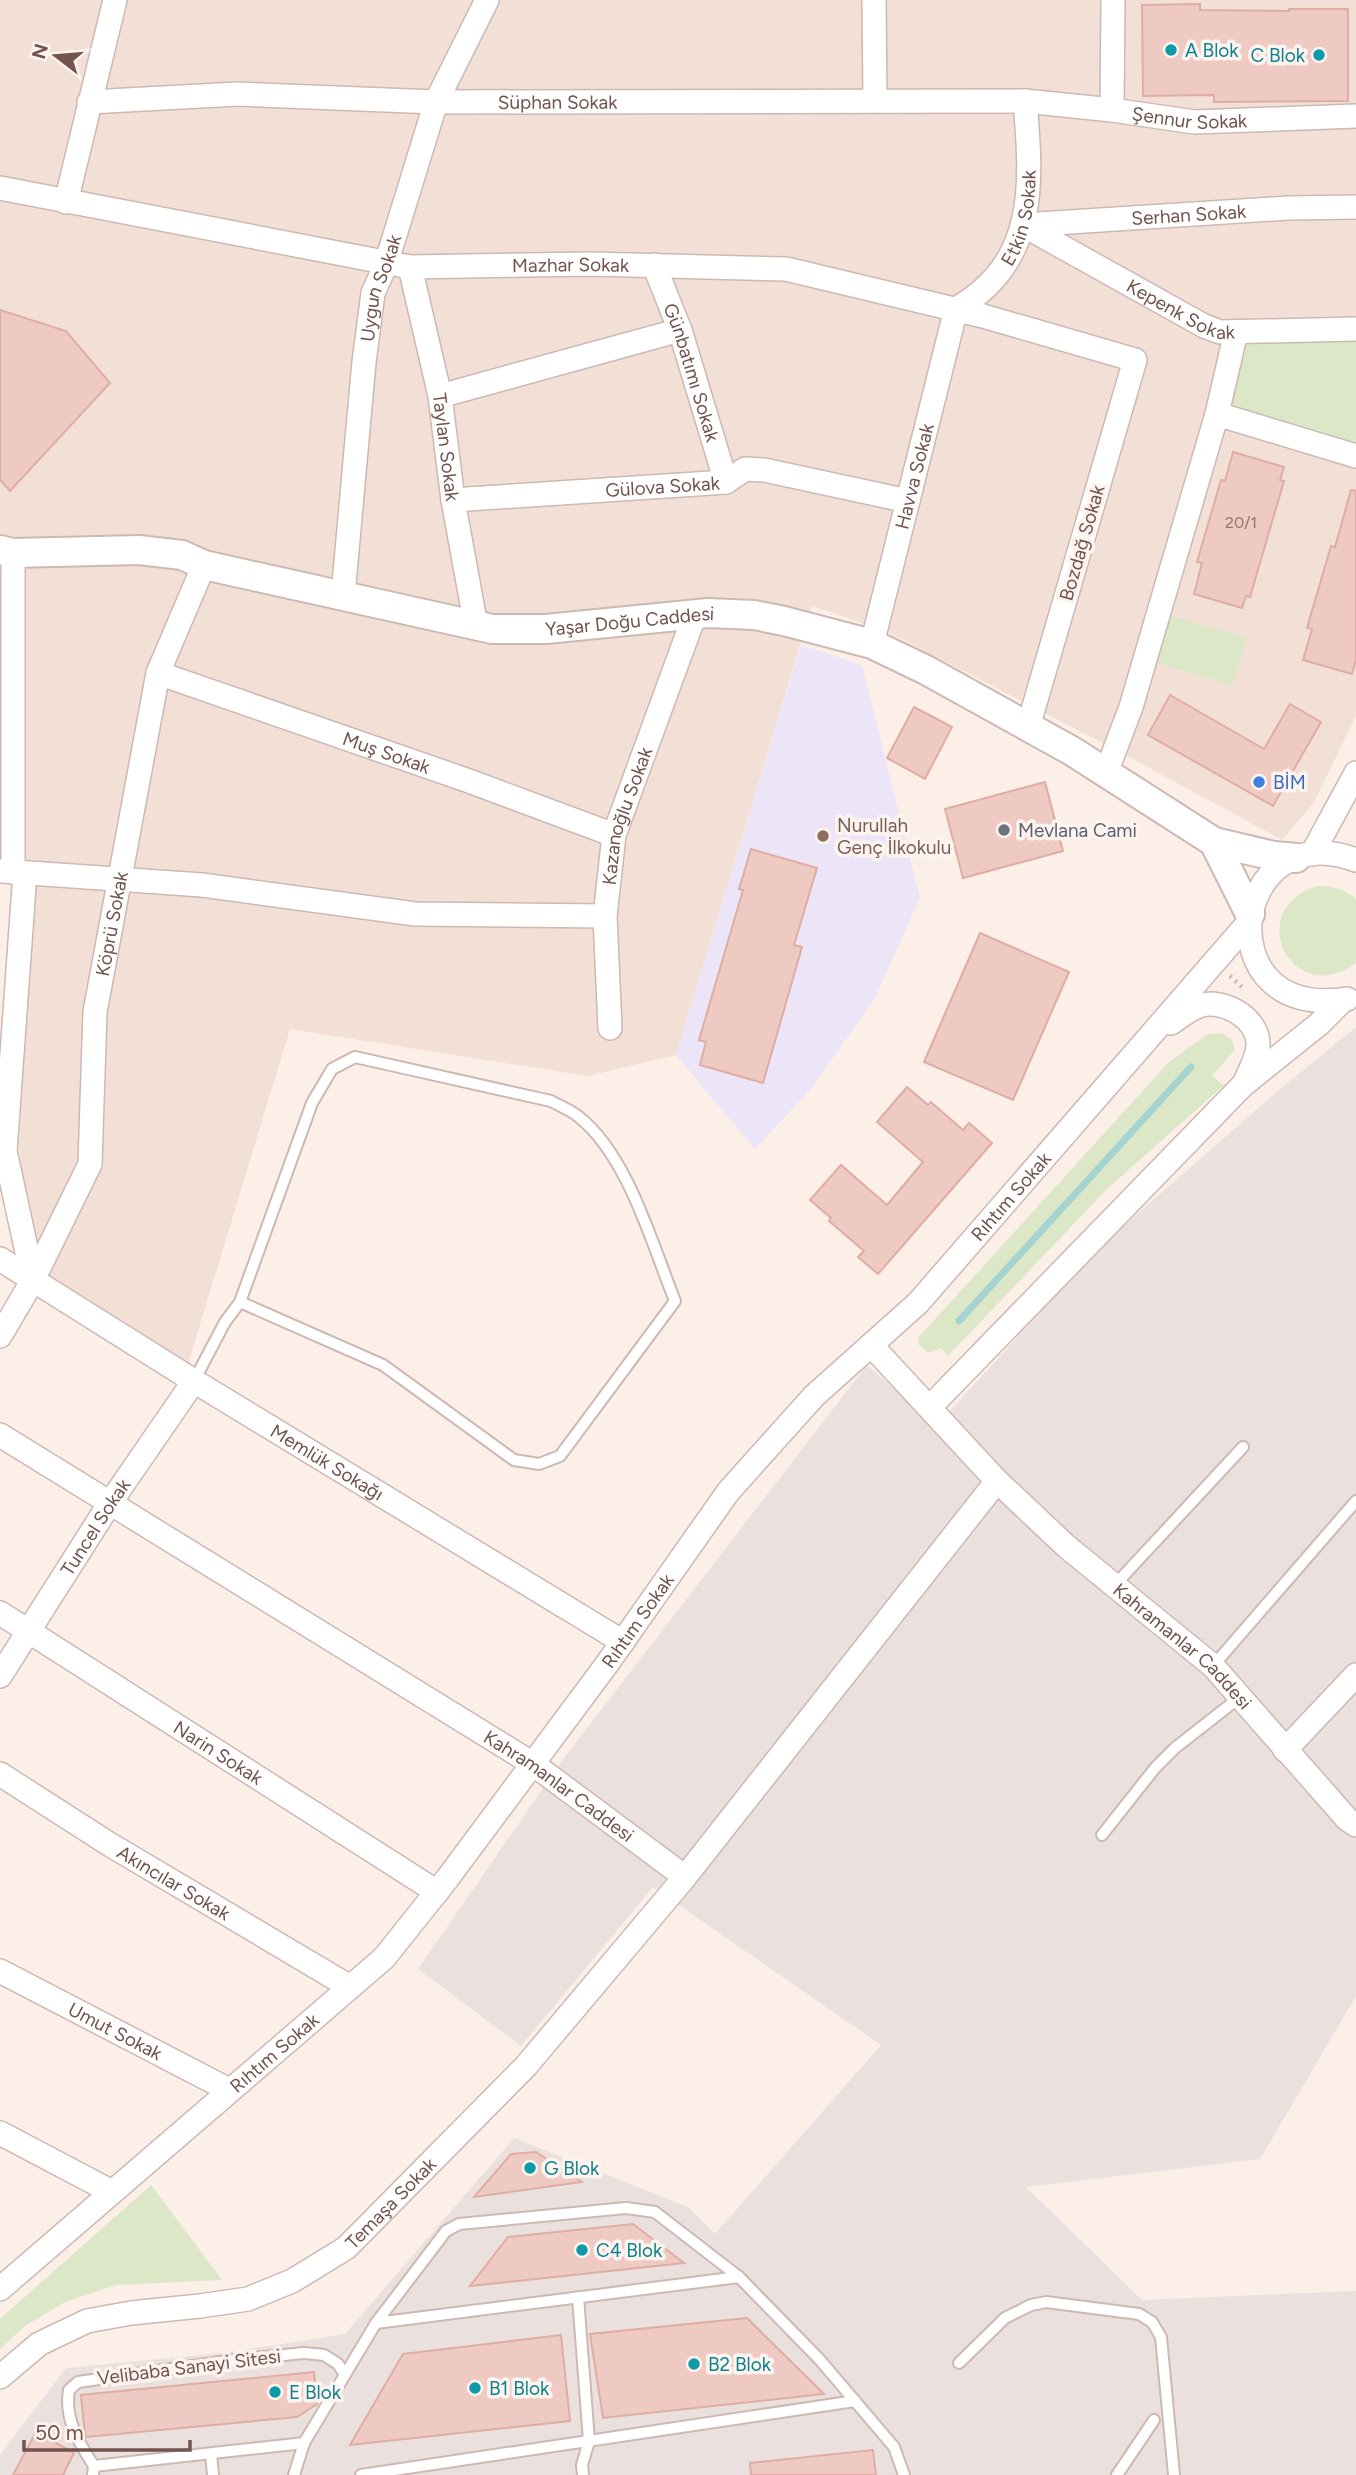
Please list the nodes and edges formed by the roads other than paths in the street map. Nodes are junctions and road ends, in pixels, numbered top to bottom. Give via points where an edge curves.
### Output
1 (116, 0) edge
2 (487, 0) edge
3 (874, 0) edge
4 (1113, 0) edge
5 (875, 100) junction
6 (1025, 101) junction
7 (89, 102) junction
8 (436, 102) junction
9 (1112, 110) junction
10 (1356, 116) edge
11 (0, 188) edge
12 (66, 202) junction
13 (1356, 207) edge
14 (1023, 225) junction
15 (386, 264) junction
16 (654, 265) junction
17 (410, 267) junction
18 (956, 309) junction
19 (1356, 329) edge
20 (680, 330) junction
21 (1236, 332) junction
22 (1135, 360) joint
23 (440, 396) junction
24 (1217, 414) junction
25 (1356, 456) edge
26 (726, 482) junction
27 (453, 500) junction
28 (908, 501) junction
29 (6, 552) edge
30 (204, 565) junction
31 (343, 595) junction
32 (695, 614) junction
33 (477, 626) junction
34 (872, 644) junction
35 (159, 673) junction
36 (1028, 727) junction
37 (1106, 773) junction
38 (1356, 774) edge
39 (614, 835) junction
40 (1214, 842) junction
41 (1304, 856) junction
42 (1356, 860) edge
43 (12, 872) edge
44 (119, 879) junction
45 (605, 916) junction
46 (1250, 918) junction
47 (1349, 998) edge
48 (610, 1028) dead end
49 (1151, 1035) junction
50 (1243, 1085) junction
51 (0, 1259) edge
52 (33, 1280) junction
53 (240, 1302) junction
54 (0, 1336) edge
55 (871, 1345) junction
56 (194, 1381) junction
57 (930, 1407) junction
58 (0, 1436) edge
59 (1243, 1447) dead end
60 (997, 1481) junction
61 (1356, 1501) edge
62 (110, 1503) junction
63 (1113, 1587) junction
64 (0, 1613) edge
65 (27, 1631) junction
66 (623, 1642) junction
67 (1213, 1666) junction
68 (1356, 1675) edge
69 (0, 1676) edge
70 (1240, 1698) junction
71 (1285, 1750) junction
72 (533, 1764) junction
73 (0, 1774) edge
74 (1356, 1825) edge
75 (1102, 1835) dead end
76 (685, 1877) junction
77 (436, 1892) junction
78 (0, 1971) edge
79 (350, 1987) junction
80 (229, 2090) junction
81 (0, 2133) edge
82 (112, 2192) junction
83 (739, 2277) junction
84 (0, 2289) edge
85 (578, 2297) junction
86 (376, 2323) junction
87 (959, 2363) dead end
88 (345, 2375) junction
89 (0, 2377) edge
90 (855, 2401) junction
91 (1154, 2420) dead end
92 (589, 2441) junction
93 (304, 2443) junction
94 (211, 2454) junction
95 (93, 2471) edge
96 (213, 2475) edge
97 (294, 2475) edge
98 (362, 2475) edge
99 (583, 2475) edge
100 (904, 2475) edge
101 (1117, 2475) edge
102 (1174, 2475) edge

1 - 7 street
2 - 8 street, Uygun Sokak
3 - 5 street
4 - 9 street
5 - 6 street, Süphan Sokak
5 - 8 street, Süphan Sokak
6 - 9 street, Şennur Sokak
6 - 14 street, Etkin Sokak via 1030,162
7 - 8 street, Süphan Sokak via 238,94
7 - 12 street
8 - 15 street, Uygun Sokak
9 - 10 street, Şennur Sokak via 1195,122
11 - 12 street, Mazhar Sokak
12 - 15 street, Mazhar Sokak
13 - 14 street, Serhan Sokak
14 - 18 street, Etkin Sokak via 1001,272 981,293
14 - 21 street, Kepenk Sokak via 1204,326
15 - 17 street, Mazhar Sokak
15 - 31 street, Uygun Sokak via 373,293 366,336
16 - 17 street, Mazhar Sokak
16 - 18 street, Mazhar Sokak via 786,269
16 - 20 street, Günbatımı Sokak
17 - 23 street, Taylan Sokak
18 - 22 street, Mazhar Sokak
18 - 28 street, Havva Sokak
19 - 21 street, Kepenk Sokak
20 - 23 street
20 - 26 street, Günbatımı Sokak
21 - 24 street
22 - 36 street, Bozdağ Sokak
23 - 27 street, Taylan Sokak
24 - 25 street
24 - 37 street via 1131,707
26 - 27 street, Gülova Sokak
26 - 28 street, Gülova Sokak via 745,468
27 - 33 street, Taylan Sokak
28 - 34 street, Havva Sokak
29 - 30 street, Yaşar Doğu Caddesi via 139,550 182,555
29 - 43 street
30 - 31 street, Yaşar Doğu Caddesi
30 - 35 street, Köprü Sokak
31 - 33 street, Yaşar Doğu Caddesi
32 - 33 street, Yaşar Doğu Caddesi via 514,631
32 - 34 street, Yaşar Doğu Caddesi via 754,615
32 - 39 street, Kazanoğlu Sokak
34 - 36 street, Yaşar Doğu Caddesi
35 - 39 street, Muş Sokak
35 - 44 street, Köprü Sokak
36 - 37 street, Yaşar Doğu Caddesi
37 - 40 street, Yaşar Doğu Caddesi
38 - 41 street
39 - 45 street, Kazanoğlu Sokak
40 - 41 street
40 - 46 street
41 - 42 street via 1339,854
41 - 46 street, Rıhtım Sokak via 1277,869 1262,885
43 - 44 street
43 - 52 street via 5,1151
44 - 45 street via 202,885 415,914
44 - 52 street, Köprü Sokak via 95,1012 90,1164
45 - 48 street, Kazanoğlu Sokak
46 - 47 street via 1251,947 1260,968 1276,986 1298,999 1323,1003
46 - 49 street, Rıhtım Sokak
47 - 50 street
49 - 50 street via 1199,1006 1221,1004 1243,1015 1258,1034 1258,1050
49 - 55 street, Rıhtım Sokak via 918,1303
50 - 57 street
51 - 52 street, Memlük Sokağı
52 - 54 street, Köprü Sokak
52 - 56 street, Memlük Sokağı
53 - 53 lane via 312,1102 332,1069 355,1057 551,1101 579,1116 621,1169 675,1301 560,1456 539,1464 514,1460 383,1365
53 - 56 lane
55 - 57 street, Kahramanlar Caddesi
55 - 66 street, Rıhtım Sokak via 814,1396 728,1492
56 - 62 street, Tuncel Sokak
56 - 66 street, Memlük Sokağı
57 - 60 street, Kahramanlar Caddesi
58 - 62 street, Kahramanlar Caddesi
59 - 63 lane
60 - 63 street, Kahramanlar Caddesi
60 - 76 street
61 - 67 lane
62 - 65 street, Tuncel Sokak
62 - 72 street, Kahramanlar Caddesi
63 - 67 street, Kahramanlar Caddesi
64 - 65 street, Narin Sokak
65 - 69 street, Tuncel Sokak
65 - 77 street, Narin Sokak
66 - 72 street, Rıhtım Sokak
67 - 70 street, Kahramanlar Caddesi
68 - 71 street
70 - 71 street, Kahramanlar Caddesi
70 - 75 lane via 1175,1748
71 - 74 street, Kahramanlar Caddesi
72 - 76 street, Kahramanlar Caddesi
72 - 77 street, Rıhtım Sokak
73 - 79 street, Akıncılar Sokak
76 - 89 street, Temaşa Sokak via 526,2066 346,2248 292,2281 248,2299 87,2321 39,2344
77 - 79 street, Rıhtım Sokak via 384,1958
78 - 80 street, Umut Sokak
79 - 80 street, Rıhtım Sokak
80 - 82 street, Rıhtım Sokak
81 - 82 street
82 - 84 street, Rıhtım Sokak
83 - 85 lane
83 - 86 lane via 655,2212 640,2209 459,2224 446,2231
83 - 90 lane
85 - 86 lane
85 - 92 lane
86 - 88 lane
87 - 102 lane via 1005,2318 1031,2305 1061,2302 1146,2317 1161,2337
88 - 93 lane
88 - 95 lane, Velibaba Sanayi Sitesi via 324,2355 304,2353 78,2382 69,2390 67,2403 77,2439
90 - 92 lane
90 - 100 lane via 894,2447
91 - 101 lane
92 - 98 lane
92 - 99 lane
93 - 94 lane, Velibaba Sanayi Sitesi
93 - 97 lane
94 - 95 lane, Velibaba Sanayi Sitesi
94 - 96 lane

